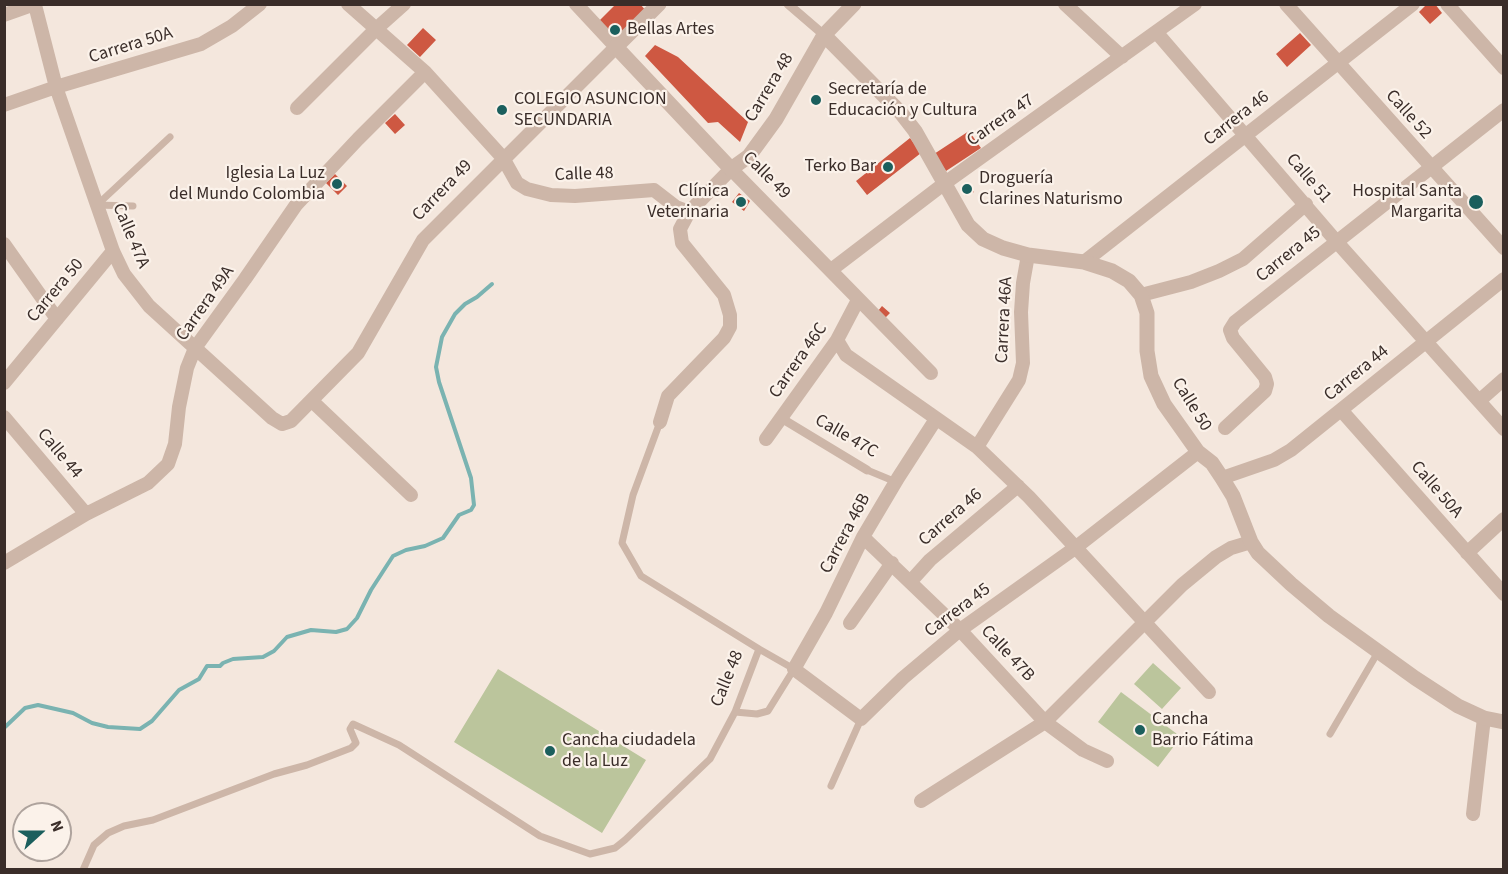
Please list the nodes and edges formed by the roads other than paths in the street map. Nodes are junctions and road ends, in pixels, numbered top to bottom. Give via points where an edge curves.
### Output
1 (348, 4) edge
2 (404, 4) edge
3 (576, 4) edge
4 (659, 4) edge
5 (788, 4) edge
6 (854, 4) edge
7 (1065, 4) edge
8 (1195, 4) edge
9 (1286, 4) edge
10 (1413, 4) edge
11 (1447, 4) edge
12 (35, 5) edge
13 (257, 6) edge
14 (4, 15) edge
15 (376, 29) junction
16 (1157, 33) junction
17 (824, 35) junction
18 (616, 46) junction
19 (1122, 57) junction
20 (1338, 64) junction
21 (1503, 68) edge
22 (425, 72) junction
23 (56, 87) junction
24 (4, 105) edge
25 (297, 108) dead end
26 (1503, 110) edge
27 (1245, 135) junction
28 (170, 137) dead end
29 (503, 158) junction
30 (1431, 168) junction
31 (731, 169) junction
32 (945, 183) junction
33 (1306, 204) junction
34 (97, 205) junction
35 (133, 206) dead end
36 (689, 212) junction
37 (1336, 241) junction
38 (4, 244) edge
39 (1503, 248) edge
40 (113, 251) junction
41 (1028, 255) junction
42 (1084, 262) junction
43 (831, 270) junction
44 (1503, 279) edge
45 (1141, 295) junction
46 (858, 300) junction
47 (57, 319) junction
48 (837, 340) junction
49 (1425, 341) junction
50 (195, 348) junction
51 (931, 373) dead end
52 (1503, 379) edge
53 (4, 382) edge
54 (312, 401) junction
55 (1479, 401) junction
56 (1341, 410) junction
57 (4, 417) edge
58 (781, 418) junction
59 (936, 419) junction
60 (660, 422) joint
61 (282, 424) joint
62 (1225, 428) dead end
63 (1503, 429) edge
64 (766, 439) dead end
65 (977, 447) junction
66 (1198, 452) junction
67 (867, 470) joint
68 (1222, 478) junction
69 (896, 482) junction
70 (1018, 486) junction
71 (411, 495) dead end
72 (86, 514) junction
73 (1503, 519) edge
74 (863, 537) junction
75 (1251, 542) junction
76 (1075, 548) junction
77 (1467, 553) junction
78 (4, 563) edge
79 (891, 563) junction
80 (911, 581) junction
81 (1503, 594) edge
82 (850, 623) dead end
83 (1145, 623) junction
84 (960, 630) junction
85 (759, 649) junction
86 (1378, 652) junction
87 (794, 669) junction
88 (1209, 692) dead end
89 (735, 712) junction
90 (1484, 718) junction
91 (861, 719) junction
92 (1045, 722) junction
93 (1503, 722) edge
94 (1330, 734) dead end
95 (1107, 761) dead end
96 (831, 786) dead end
97 (921, 801) dead end
98 (1473, 814) dead end
99 (83, 870) edge

1 - 15 street, Calle 48
2 - 15 street
3 - 18 street, Calle 49
4 - 18 street, Carrera 49
5 - 17 street
6 - 17 street, Carrera 48
7 - 19 street
8 - 16 street, Carrera 47
9 - 20 street, Calle 52
10 - 20 street, Carrera 46
11 - 21 street
12 - 14 street
12 - 23 street, Calle 47A
13 - 23 street, Carrera 50A via 201,44
15 - 22 street, Calle 48
15 - 25 street
16 - 19 street, Carrera 47
16 - 27 street, Calle 51
17 - 31 street, Carrera 48 via 776,119 749,156
17 - 32 street via 901,113
18 - 29 street, Carrera 49
18 - 31 street, Calle 49
19 - 32 street, Carrera 47
20 - 27 street, Carrera 46
20 - 30 street, Calle 52
22 - 29 street, Calle 48
22 - 50 street, Carrera 49A via 296,205
23 - 24 street, Carrera 50A
23 - 34 street, Calle 47A
26 - 30 street, Carrera 45
27 - 33 street, Calle 51
27 - 42 street, Carrera 46
28 - 34 lane
29 - 36 street, Calle 48 via 517,183 527,189 575,196 648,189
29 - 54 street, Carrera 49 via 423,240 358,353
30 - 37 street, Carrera 45
30 - 39 street, Calle 52
31 - 36 street, Carrera 48
31 - 43 street, Calle 49
32 - 41 street via 969,225 983,239
32 - 43 street, Carrera 47
33 - 37 street, Calle 51
33 - 45 street via 1243,259 1191,282
34 - 35 lane
34 - 40 street, Calle 47A
36 - 60 street via 680,229 682,243 724,295 730,327 668,396
37 - 49 street, Calle 51
37 - 62 street, Carrera 45 via 1230,330 1267,384 1265,391
38 - 47 street
40 - 47 street, Carrera 50
40 - 50 street, Calle 47A via 138,294
41 - 42 street
41 - 65 street, Carrera 46A via 1019,380
42 - 45 street via 1112,271 1129,281
43 - 46 street, Calle 49
44 - 49 street, Carrera 44
45 - 66 street, Calle 50 via 1147,313 1151,376 1164,404
46 - 48 street, Carrera 46C
46 - 51 street, Calle 49
47 - 53 street, Carrera 50
48 - 58 street, Carrera 46C
48 - 59 street via 846,355
49 - 55 street, Calle 51
49 - 56 street, Carrera 44
50 - 61 street, Calle 47A
50 - 72 street, Carrera 49A via 168,464 148,483
52 - 55 street
54 - 61 street, Carrera 49 via 291,421
54 - 71 street
55 - 63 street, Calle 51
56 - 68 street, Carrera 44 via 1274,460
56 - 77 street, Calle 50A
57 - 72 street, Calle 44
58 - 64 street, Carrera 46C
58 - 67 street, Calle 47C
59 - 65 street
59 - 69 street, Carrera 46B
60 - 85 lane, Calle 48 via 633,495 622,543 641,576
65 - 70 street
66 - 68 street, Calle 50
66 - 76 street, Carrera 45
67 - 69 lane, Calle 47C
68 - 75 street, Calle 50
69 - 74 street, Carrera 46B
70 - 76 street
70 - 80 street, Carrera 46 via 930,560
72 - 78 street, Carrera 49A
73 - 77 street
74 - 79 street, Calle 47B
74 - 87 street, Carrera 46B
75 - 83 street via 1216,557
75 - 86 street, Calle 50 via 1291,584
76 - 83 street
76 - 84 street, Carrera 45
77 - 81 street, Calle 50A
79 - 80 street, Calle 47B
79 - 82 street
80 - 84 street, Calle 47B
83 - 88 street
83 - 92 street
84 - 91 street, Carrera 45
84 - 92 street, Calle 47B
85 - 87 lane
85 - 89 lane, Calle 48
86 - 90 street, Calle 50 via 1458,706
86 - 94 lane
87 - 89 lane via 768,711
87 - 91 street
89 - 99 lane, Calle 48 via 710,759 615,848 590,854 540,836 399,745 353,724 350,729 356,743 351,748 108,833 94,845
90 - 93 street, Calle 50
90 - 98 street
91 - 96 lane
92 - 95 street, Calle 47B via 1083,750
92 - 97 street

